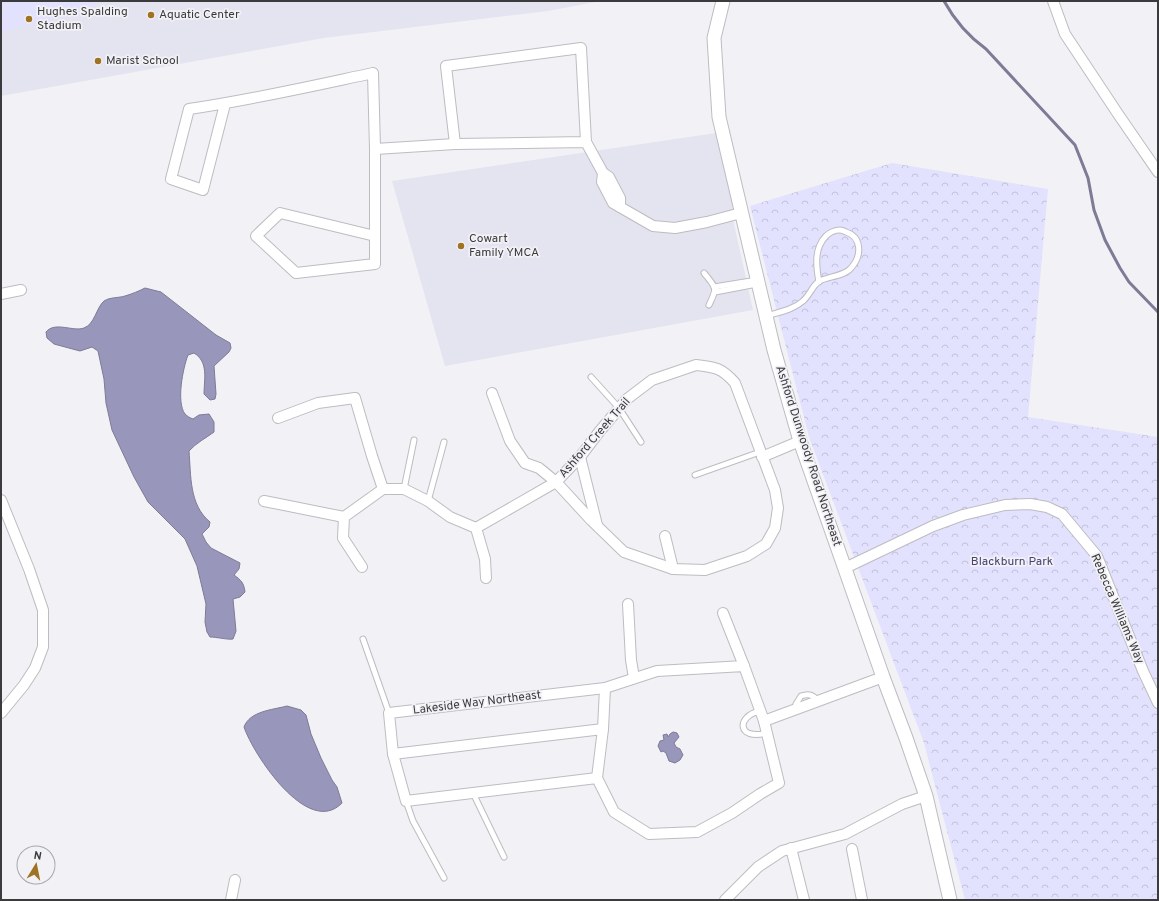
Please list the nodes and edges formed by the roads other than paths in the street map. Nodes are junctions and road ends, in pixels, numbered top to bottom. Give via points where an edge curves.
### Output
1 (723, 1) edge
2 (1053, 1) edge
3 (225, 104) junction
4 (586, 142) junction
5 (455, 144) junction
6 (375, 149) junction
7 (1158, 172) edge
8 (741, 213) junction
9 (375, 236) junction
10 (704, 273) dead end
11 (757, 282) junction
12 (819, 282) junction
13 (715, 289) junction
14 (21, 290) dead end
15 (1, 294) edge
16 (709, 305) dead end
17 (766, 316) junction
18 (591, 377) dead end
19 (492, 393) dead end
20 (619, 408) junction
21 (278, 418) dead end
22 (414, 440) dead end
23 (800, 441) junction
24 (444, 442) dead end
25 (641, 442) dead end
26 (761, 454) junction
27 (580, 457) junction
28 (694, 475) dead end
29 (556, 482) junction
30 (384, 489) junction
31 (404, 490) junction
32 (1, 500) edge
33 (264, 501) dead end
34 (428, 501) junction
35 (344, 517) junction
36 (598, 526) junction
37 (476, 528) junction
38 (665, 536) dead end
39 (362, 567) dead end
40 (845, 568) junction
41 (673, 569) junction
42 (486, 578) dead end
43 (628, 604) dead end
44 (723, 613) dead end
45 (363, 639) dead end
46 (744, 666) junction
47 (884, 677) junction
48 (634, 678) junction
49 (605, 688) junction
50 (1158, 703) edge
51 (760, 711) junction
52 (1, 713) edge
53 (389, 713) junction
54 (764, 722) junction
55 (603, 729) junction
56 (767, 733) junction
57 (393, 754) junction
58 (597, 778) junction
59 (473, 793) junction
60 (926, 796) junction
61 (406, 801) junction
62 (791, 848) junction
63 (852, 849) dead end
64 (504, 857) dead end
65 (444, 878) dead end
66 (234, 880) dead end
67 (231, 900) edge
68 (726, 900) edge
69 (804, 900) edge
70 (862, 900) edge
71 (950, 900) edge

1 - 8 main road, Ashford Dunwoody Road Northeast via 714,38 719,117
2 - 7 street via 1066,34
3 - 3 street via 189,110 171,179 203,190
3 - 6 street via 373,73
4 - 5 street
4 - 5 street via 581,48 446,66
4 - 8 street via 603,173 602,182 613,203 653,226 675,228
5 - 6 street
6 - 9 street
8 - 11 main road, Ashford Dunwoody Road Northeast
9 - 9 street via 375,264 296,273 256,236 280,213
10 - 13 lane
11 - 13 lane
11 - 17 main road, Ashford Dunwoody Road Northeast
12 - 12 lane via 851,269 859,257 858,241 852,234 840,230 830,233 821,241 816,267
12 - 17 lane via 802,302
13 - 16 lane
14 - 15 street
17 - 23 main road, Ashford Dunwoody Road Northeast
18 - 20 lane
19 - 29 street, Ashford Creek Trail via 510,441 525,463 539,468
20 - 25 lane
20 - 26 street, Ashford Creek Trail via 652,380 696,365 709,366 726,372 735,383
20 - 27 street, Ashford Creek Trail
21 - 30 street via 318,403 355,398
22 - 31 lane
23 - 26 street
23 - 40 main road, Ashford Dunwoody Road Northeast
24 - 34 lane
26 - 28 lane
26 - 41 street, Ashford Creek Trail via 775,490 778,508 775,528 766,544 747,556 705,570
27 - 29 street, Ashford Creek Trail
27 - 36 street
29 - 36 street, Ashford Creek Trail
29 - 37 street, Ashford Creek Trail
30 - 31 street
30 - 35 street
31 - 34 street
32 - 52 street via 43,610 43,647 35,668
33 - 35 street
34 - 37 street via 450,517
35 - 39 street via 343,538
36 - 41 street, Ashford Creek Trail via 624,552
37 - 42 street via 485,559
38 - 41 street
40 - 47 main road, Ashford Dunwoody Road Northeast
40 - 50 street, Rebecca Williams Way via 933,526 963,515 1005,505 1030,504 1047,507 1062,514 1097,556
43 - 48 street
44 - 46 street
45 - 53 lane
46 - 48 street, Lakeside Way Northeast via 657,671
46 - 51 street
47 - 54 street
47 - 60 main road, Ashford Dunwoody Road Northeast
48 - 49 street, Lakeside Way Northeast
49 - 53 street, Lakeside Way Northeast
49 - 55 street
51 - 54 street
51 - 56 lane via 746,717 744,729 751,735
53 - 57 street
54 - 56 street
55 - 57 street
55 - 58 street
56 - 58 street via 779,783 732,814 696,832 649,834 614,812
57 - 61 street
58 - 59 street
59 - 61 street
59 - 64 lane
60 - 62 street via 902,804 845,834
60 - 71 main road, Ashford Dunwoody Road Northeast
61 - 65 lane via 413,821
62 - 68 street via 758,867
62 - 69 street
63 - 70 street
66 - 67 street

